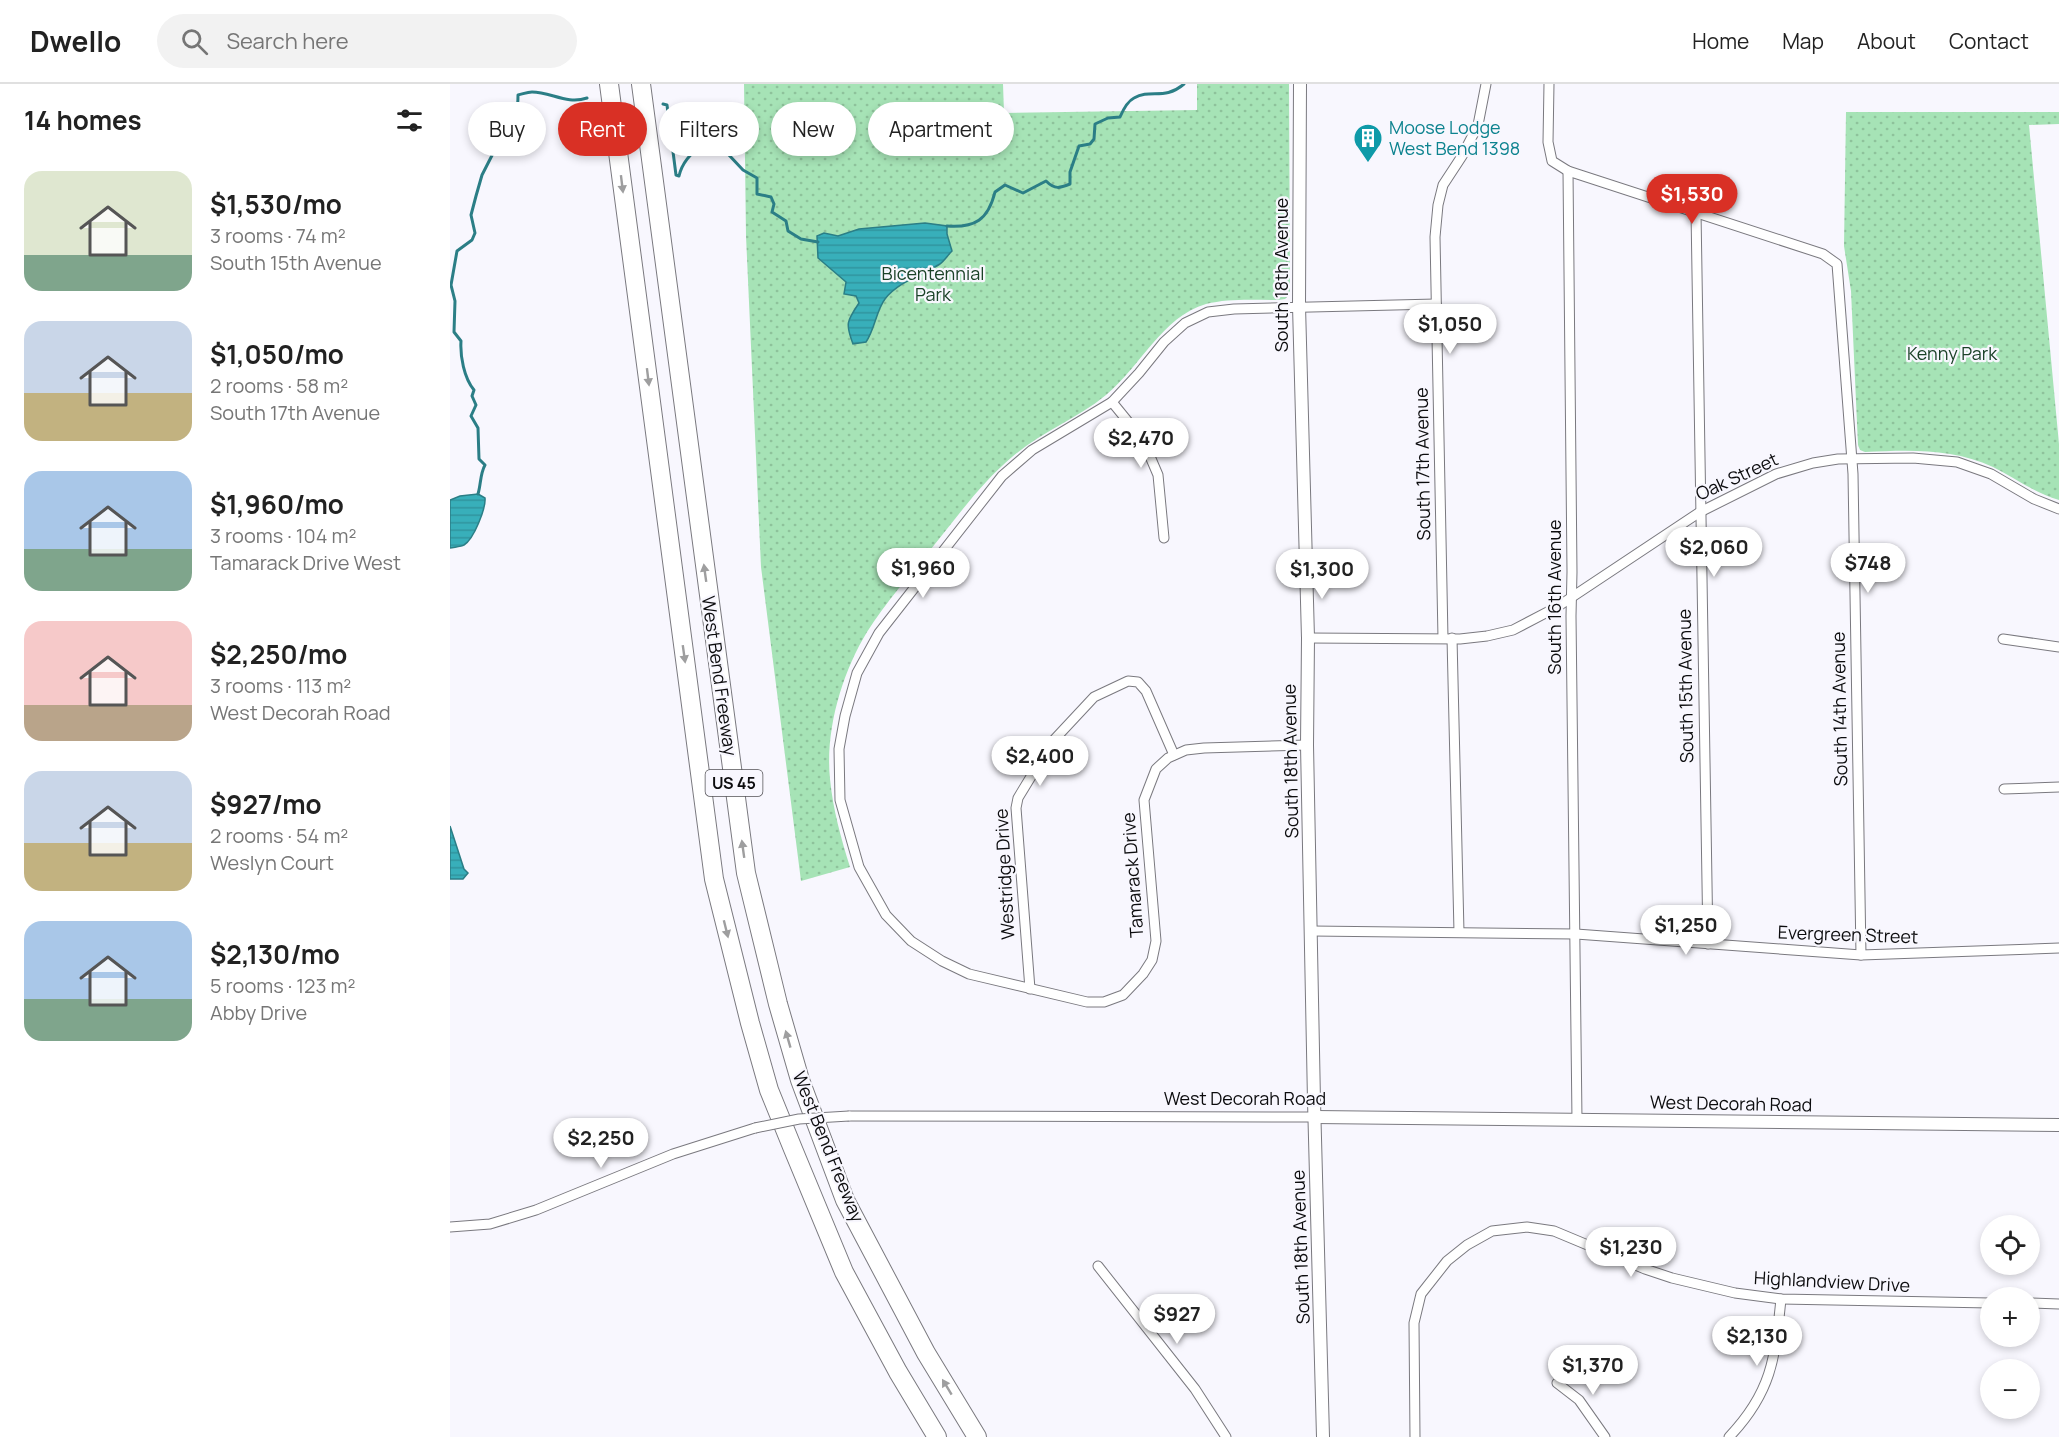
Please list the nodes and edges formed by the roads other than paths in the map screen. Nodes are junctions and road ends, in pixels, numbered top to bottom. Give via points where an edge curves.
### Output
1 (609, 84) edge
2 (641, 84) edge
3 (1300, 84) edge
4 (1486, 84) edge
5 (1549, 84) edge
6 (1568, 171) junction
7 (1696, 212) junction
8 (1436, 304) junction
9 (1299, 306) junction
10 (1112, 402) junction
11 (1852, 459) junction
12 (2059, 509) edge
13 (1700, 512) junction
14 (1164, 538) dead end
15 (1572, 596) junction
16 (1308, 638) junction
17 (1447, 638) junction
18 (2003, 639) dead end
19 (2059, 647) edge
20 (1307, 745) junction
21 (1174, 755) junction
22 (2059, 787) edge
23 (2004, 789) dead end
24 (1312, 931) junction
25 (1459, 932) junction
26 (1576, 934) junction
27 (1708, 944) junction
28 (2059, 948) edge
29 (1861, 955) junction
30 (1029, 989) junction
31 (1315, 1117) junction
32 (1577, 1120) junction
33 (2059, 1125) edge
34 (450, 1227) edge
35 (1098, 1266) dead end
36 (1781, 1299) junction
37 (1980, 1303) edge
38 (2040, 1304) edge
39 (2059, 1304) edge
40 (1557, 1383) dead end
41 (937, 1437) edge
42 (977, 1437) edge
43 (1226, 1437) edge
44 (1323, 1437) edge
45 (1415, 1437) edge
46 (1605, 1437) edge
47 (1729, 1437) edge

1 -> 41 highway, West Bend Freeway / US 45 via 714,879 769,1090 844,1272
42 -> 2 highway, West Bend Freeway / US 45 via 926,1353 845,1200 800,1080 778,1004 746,873
3 - 9 street, South 18th Avenue
4 - 8 street, South 17th Avenue via 1478,125 1443,185 1438,205 1434,237
5 - 6 street via 1550,152 1552,161
6 - 7 street
6 - 15 street, South 16th Avenue
7 - 11 street, South 14th Avenue via 1823,254 1837,264
7 - 13 street, South 15th Avenue
8 - 9 street, Tamarack Drive
8 - 17 street, South 17th Avenue
9 - 10 street, Tamarack Drive via 1208,312 1185,323
9 - 16 street, South 18th Avenue
10 - 14 street via 1143,440 1158,475
10 - 30 street, Tamarack Drive via 1032,450 1002,476 884,627 857,673 839,749 840,800 859,867 886,915 911,941 942,961 969,974
11 - 12 street, Oak Street via 1957,462 1991,474 2034,500
11 - 13 street, Oak Street via 1813,463 1776,474
11 - 29 street, South 14th Avenue
13 - 15 street, Oak Street
13 - 27 street, South 15th Avenue
15 - 17 street, Oak Street via 1513,630
15 - 26 street, South 16th Avenue
16 - 17 street, Oak Street
16 - 20 street, South 18th Avenue
17 - 25 street, South 17th Avenue
18 - 19 street
20 - 21 street via 1204,748
20 - 24 street, South 18th Avenue
21 - 30 street, Tamarack Drive via 1156,769 1144,800 1156,941 1152,960 1123,994 1104,1002
21 - 30 street, Westridge Drive via 1146,691 1138,682 1128,681 1094,698 1052,742 1018,798 1016,808
22 - 23 street
24 - 25 street, Evergreen Street
24 - 31 street, South 18th Avenue
25 - 26 street, Evergreen Street
26 - 27 street, Evergreen Street
26 - 32 street, South 16th Avenue
27 - 29 street, Evergreen Street
28 - 29 street, Evergreen Street
31 - 32 street, West Decorah Road
31 - 34 street, West Decorah Road, bridge via 799,1119 755,1128 673,1154 536,1210 490,1224
31 - 44 street, South 18th Avenue
32 - 33 street, West Decorah Road
35 - 43 street via 1194,1389
36 - 37 street, Highlandview Drive
36 - 45 street, Highlandview Drive via 1672,1278 1554,1231 1527,1227 1492,1231 1447,1261 1422,1294 1414,1323
36 - 47 street via 1776,1352 1765,1386 1752,1411
38 - 39 street
40 - 46 street via 1579,1400

